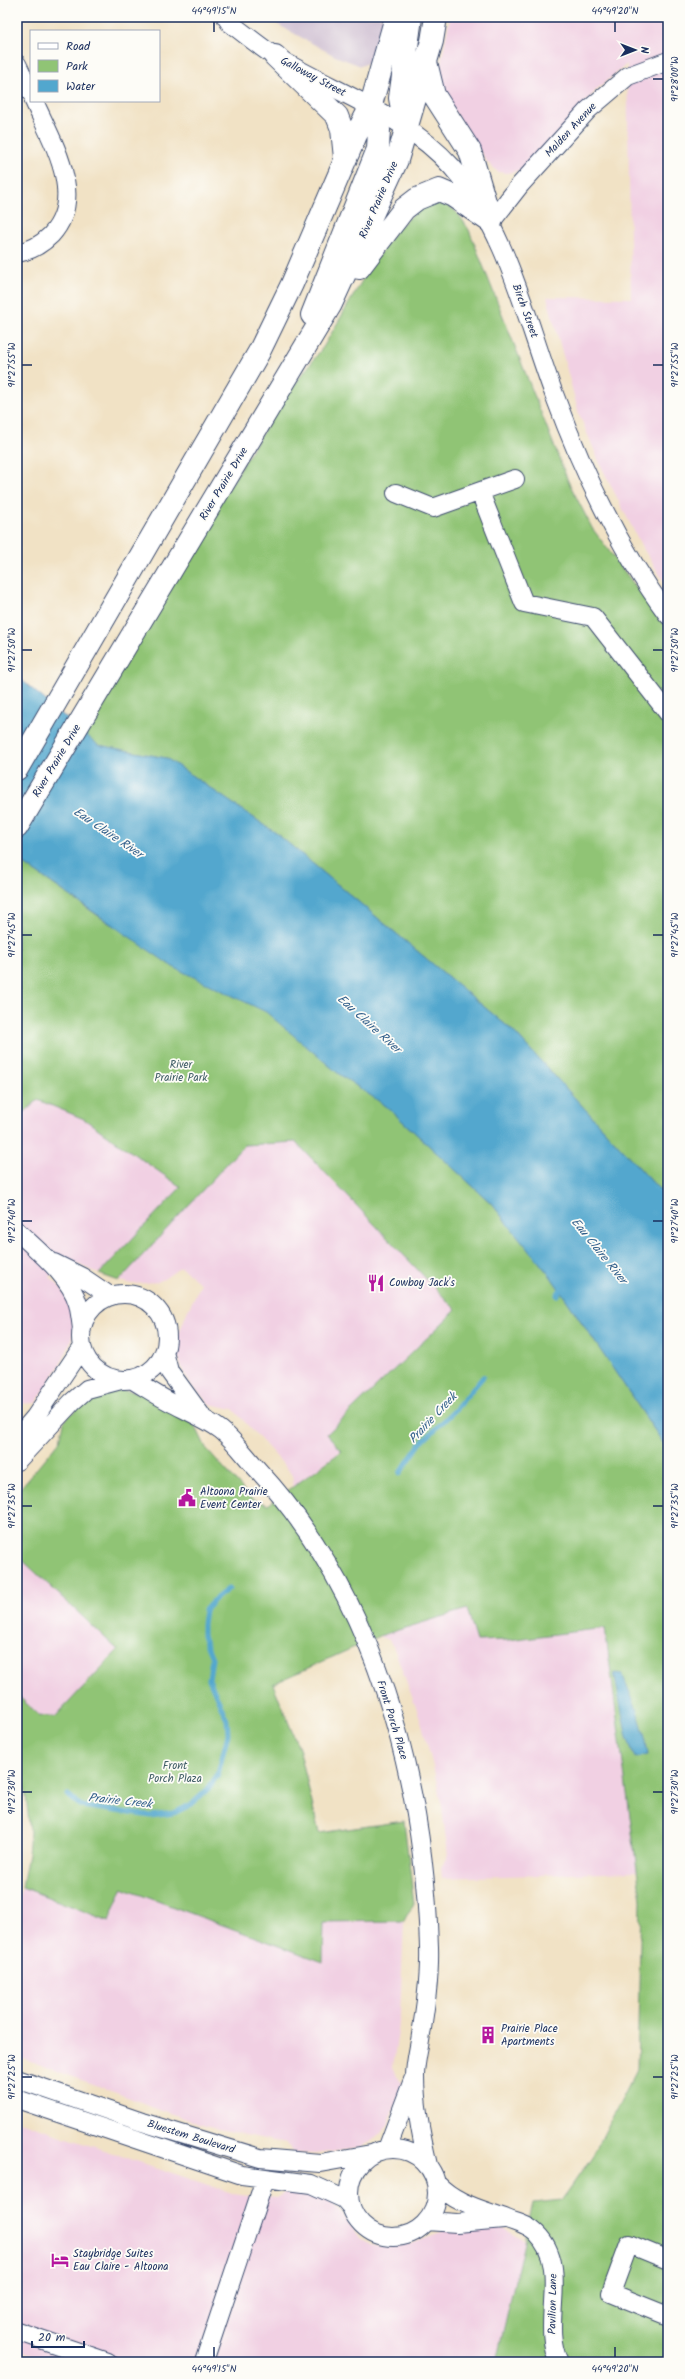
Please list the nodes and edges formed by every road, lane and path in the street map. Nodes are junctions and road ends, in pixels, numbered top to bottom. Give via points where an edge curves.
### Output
1 (226, 17) edge
2 (396, 17) edge
3 (411, 17) edge
4 (436, 17) edge
5 (275, 56) junction
6 (426, 61) junction
7 (668, 61) edge
8 (17, 64) edge
9 (30, 91) edge
10 (34, 102) edge
11 (370, 108) junction
12 (406, 128) junction
13 (345, 158) junction
14 (491, 222) junction
15 (17, 253) edge
16 (331, 304) junction
17 (293, 368) junction
18 (515, 479) dead end
19 (480, 492) junction
20 (396, 493) dead end
21 (668, 615) edge
22 (668, 713) edge
23 (17, 769) edge
24 (17, 827) edge
25 (17, 1231) edge
26 (48, 1260) junction
27 (110, 1296) junction
28 (82, 1338) junction
29 (164, 1352) junction
30 (127, 1380) junction
31 (205, 1421) junction
32 (17, 1438) edge
33 (17, 1461) edge
34 (415, 2076) junction
35 (17, 2079) edge
36 (17, 2100) edge
37 (379, 2151) junction
38 (428, 2165) junction
39 (265, 2179) junction
40 (437, 2184) junction
41 (351, 2207) junction
42 (508, 2219) junction
43 (427, 2221) junction
44 (668, 2260) edge
45 (668, 2316) edge
46 (17, 2330) edge
47 (108, 2362) edge
48 (204, 2362) edge
49 (559, 2362) edge

1 - 5 street, Galloway Street via 230,23
2 - 11 main road
3 - 12 main road via 400,98
4 - 6 main road
5 - 11 street, Galloway Street
5 - 13 main road via 337,116 342,129
6 - 12 main road
6 - 14 main road via 434,95 470,151
7 - 14 street, Malden Avenue via 628,76 588,110 520,185
8 - 9 street
10 - 15 street via 63,171 67,190 65,210 56,229 42,244
11 - 12 street, Galloway Street
11 - 13 main road
11 - 17 main road via 379,130 378,149 335,252
12 - 14 street, Birch Street via 450,166 473,194
12 - 16 main road, River Prairie Drive via 397,160
13 - 23 main road via 292,284 259,352
14 - 16 main road via 453,196 439,190 417,199 404,208
14 - 21 street, Birch Street via 576,451 617,537 642,579
16 - 17 main road, River Prairie Drive
17 - 24 main road, River Prairie Drive
18 - 19 street
19 - 20 street via 433,508
19 - 22 street via 524,603 593,617
25 - 26 street
26 - 27 street via 82,1277
26 - 28 street via 59,1272 78,1303
27 - 28 street via 91,1309
27 - 29 street via 135,1296 147,1300 156,1308 163,1318 166,1330
28 - 30 street via 88,1360 97,1370 109,1377
28 - 32 street via 35,1417
29 - 30 street via 151,1370
29 - 31 street via 169,1371
30 - 31 street, Front Porch Place
30 - 33 street via 111,1381 87,1390 72,1402
31 - 34 street, Front Porch Place via 221,1431 279,1493 300,1521 358,1624 387,1700 413,1797 423,1865 428,1980
34 - 37 street, Front Porch Place
34 - 38 street, Front Porch Place via 418,2126
35 - 37 street, Bluestem Boulevard via 142,2122 260,2158 320,2163
36 - 39 street, Bluestem Boulevard via 181,2156 242,2175
37 - 38 street, Bluestem Boulevard via 402,2149 417,2155
37 - 41 street via 359,2164 352,2177 349,2192
38 - 40 street, Bluestem Boulevard
39 - 41 street, Bluestem Boulevard via 312,2184 344,2199
39 - 48 street
40 - 42 street, Pavilion Lane via 461,2203
40 - 43 street, Bluestem Boulevard via 438,2197
41 - 43 street, Bluestem Boulevard via 358,2219 379,2235 405,2236
42 - 43 street, Pavilion Lane via 457,2223
42 - 49 street, Pavilion Lane via 538,2234 551,2259 554,2278 552,2338
44 - 45 street via 629,2244 611,2293
46 - 47 street

